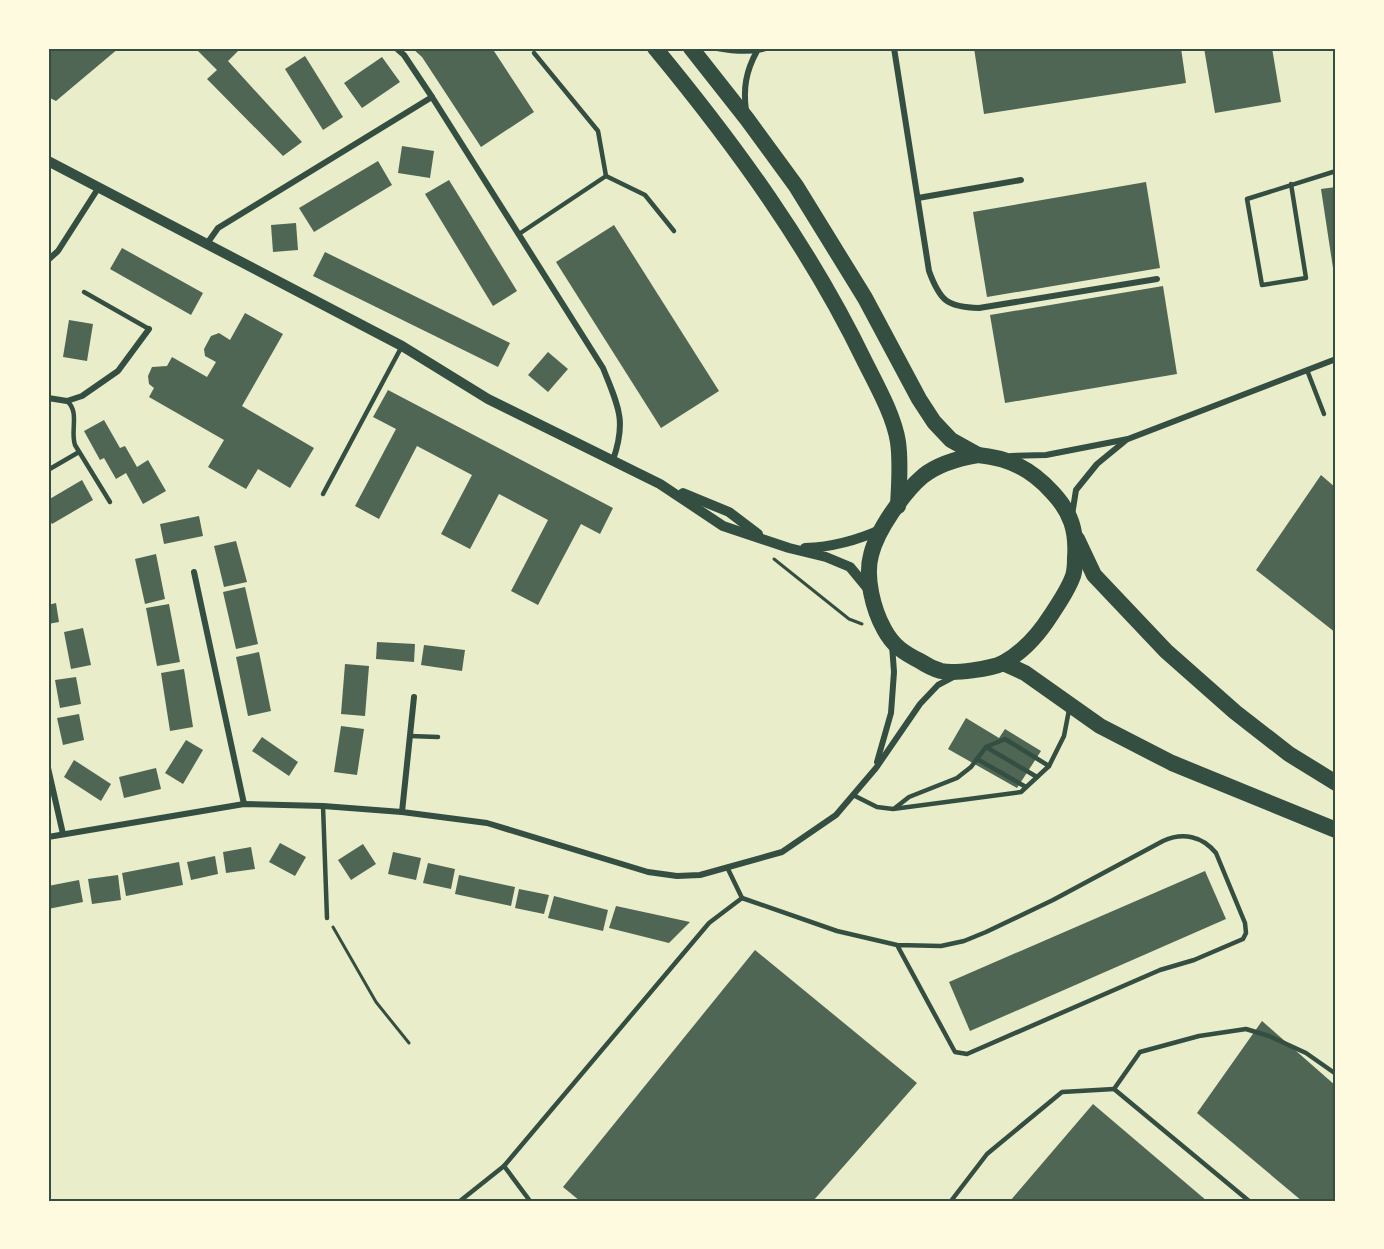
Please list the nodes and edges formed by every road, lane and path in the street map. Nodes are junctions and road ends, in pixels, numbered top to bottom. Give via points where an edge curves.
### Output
1 (396, 48) edge
2 (655, 48) edge
3 (691, 48) edge
4 (717, 48) edge
5 (766, 48) edge
6 (894, 48) edge
7 (757, 51) junction
8 (534, 53) dead end
9 (432, 97) junction
10 (747, 119) junction
11 (48, 161) edge
12 (1336, 171) edge
13 (606, 176) junction
14 (1021, 180) dead end
15 (1291, 184) junction
16 (99, 187) junction
17 (918, 198) junction
18 (674, 231) dead end
19 (519, 234) junction
20 (206, 245) junction
21 (48, 260) edge
22 (1157, 279) dead end
23 (84, 292) dead end
24 (149, 329) joint
25 (402, 346) junction
26 (1336, 359) edge
27 (1307, 370) junction
28 (48, 398) edge
29 (67, 401) junction
30 (1324, 414) dead end
31 (1128, 439) junction
32 (79, 452) junction
33 (978, 454) junction
34 (998, 457) junction
35 (613, 460) junction
36 (48, 471) edge
37 (323, 494) dead end
38 (110, 502) dead end
39 (898, 507) junction
40 (1071, 521) junction
41 (882, 529) junction
42 (1076, 538) junction
43 (789, 548) junction
44 (768, 553) dead end
45 (195, 572) dead end
46 (871, 593) junction
47 (889, 638) junction
48 (1003, 663) junction
49 (964, 671) junction
50 (414, 697) dead end
51 (1070, 704) junction
52 (410, 736) junction
53 (438, 737) dead end
54 (986, 747) junction
55 (977, 759) junction
56 (1049, 766) junction
57 (48, 768) edge
58 (876, 768) junction
59 (1037, 777) junction
60 (1336, 783) edge
61 (1026, 788) junction
62 (853, 795) junction
63 (244, 804) junction
64 (323, 806) junction
65 (893, 809) junction
66 (402, 812) junction
67 (1336, 830) edge
68 (63, 834) junction
69 (48, 837) edge
70 (727, 867) junction
71 (742, 898) junction
72 (327, 918) joint
73 (897, 945) junction
74 (409, 1043) dead end
75 (1336, 1074) edge
76 (1114, 1089) junction
77 (504, 1166) junction
78 (460, 1201) edge
79 (530, 1201) edge
80 (951, 1201) edge
81 (1249, 1201) edge

1 - 9 street
2 - 39 highway via 781,214 841,312 898,440
3 - 10 highway
4 - 7 street
5 - 7 street
6 - 17 street
7 - 10 street via 745,82
8 - 13 lane via 598,131
9 - 19 street
9 - 20 street via 218,228
10 - 33 highway via 796,186 865,298 930,416 951,440
11 - 16 street
12 - 15 lane
13 - 18 lane via 645,195
13 - 19 lane
14 - 17 street
15 - 15 lane via 1247,199 1262,285 1306,278
16 - 20 street
16 - 21 street via 58,251
17 - 22 street via 928,271 947,303 979,308
19 - 35 street via 603,368 621,422
20 - 25 street
23 - 24 lane
24 - 29 street via 118,371 82,396
25 - 35 street via 488,399
25 - 37 lane
26 - 27 street
27 - 30 lane
27 - 31 street
28 - 29 street
29 - 32 lane via 73,406 72,438
31 - 34 street via 1046,455
31 - 40 street via 1097,464 1076,490
32 - 36 lane
32 - 38 lane
33 - 34 highway
33 - 39 highway via 925,475
34 - 40 highway via 1041,479 1059,499
35 - 43 street via 729,512 768,541
39 - 41 highway
40 - 42 highway
41 - 43 street via 856,541
41 - 46 highway via 871,556
42 - 48 highway via 1074,574 1067,591 1028,645
42 - 60 highway via 1094,574 1166,651 1235,712
43 - 46 street via 850,567
44 - 47 path via 849,620
45 - 63 street
46 - 47 highway
47 - 49 highway via 905,654 941,671
47 - 58 street via 894,672 891,713
48 - 49 highway
48 - 51 highway
49 - 58 street via 930,692
50 - 52 street
51 - 56 lane via 1064,736
51 - 67 highway via 1100,726 1172,763
52 - 53 lane
52 - 66 street
54 - 55 lane
54 - 56 lane via 1005,739
54 - 59 lane
55 - 61 lane
55 - 65 lane via 957,778 909,797
56 - 59 lane
57 - 68 street
58 - 62 street
59 - 61 lane
61 - 65 lane via 1004,795
62 - 65 lane via 877,807
62 - 70 street via 837,815 782,852
63 - 64 street
63 - 68 street
64 - 66 street
64 - 72 lane
66 - 70 street via 487,823 648,872 700,875
68 - 69 street
70 - 71 lane
71 - 73 lane via 837,931
71 - 77 lane via 710,923
72 - 74 path via 376,1002
73 - 73 lane via 955,1052 967,1054 1160,970 1220,951 1243,939 1246,933 1216,853 1202,840 1184,836 1163,841 1053,900 964,941 941,946
75 - 76 lane via 1306,1053 1246,1029 1199,1036 1140,1052
76 - 80 lane via 1062,1092 987,1154
76 - 81 lane
77 - 78 lane
77 - 79 lane

